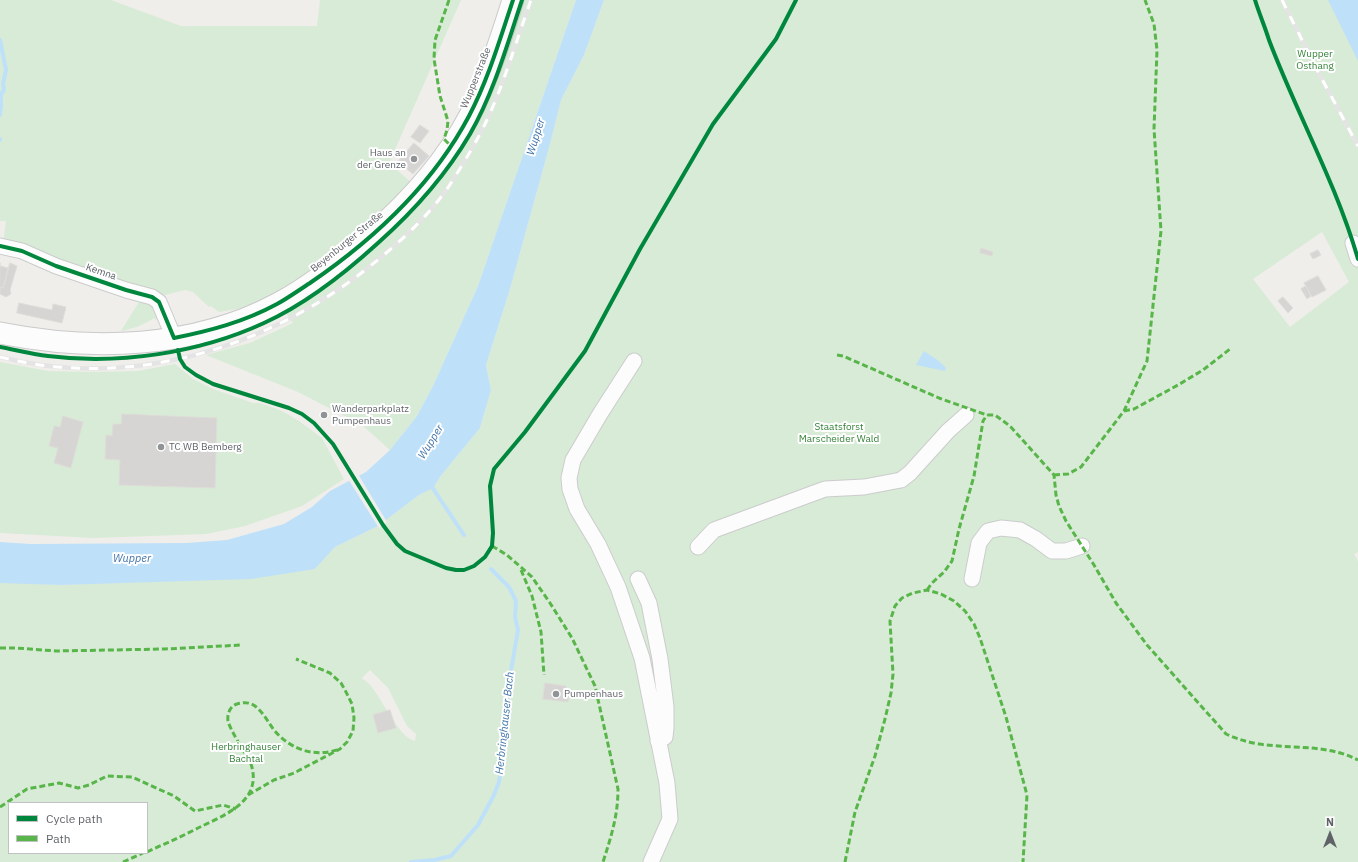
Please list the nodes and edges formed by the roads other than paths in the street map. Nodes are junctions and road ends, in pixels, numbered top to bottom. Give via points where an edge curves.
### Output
1 (513, 0) edge
2 (444, 156) joint
3 (1353, 243) dead end
4 (0, 246) edge
5 (1358, 259) edge
6 (0, 333) edge
7 (174, 338) junction
8 (634, 361) dead end
9 (966, 415) dead end
10 (1082, 546) dead end
11 (698, 547) dead end
12 (638, 579) dead end
13 (972, 579) dead end
14 (658, 741) junction
15 (651, 862) edge

1 - 2 main road, Wupperstraße via 480,94
2 - 7 main road, Beyenburger Straße via 412,195 381,226 329,270 294,294 250,317
3 - 5 street
4 - 7 street, Kemna via 22,251 56,266 152,297 159,302
6 - 7 main road, Beyenburger Straße via 82,343 128,343
8 - 14 street via 573,460 569,478 577,508 598,544 618,587 642,658
9 - 11 street via 910,473 900,480 864,487 825,489 714,530
10 - 13 street via 1066,552 1052,551 1020,530 1001,528 988,531 979,543
12 - 14 street via 649,603 660,659 666,728 665,737
14 - 15 street via 667,783 670,819

